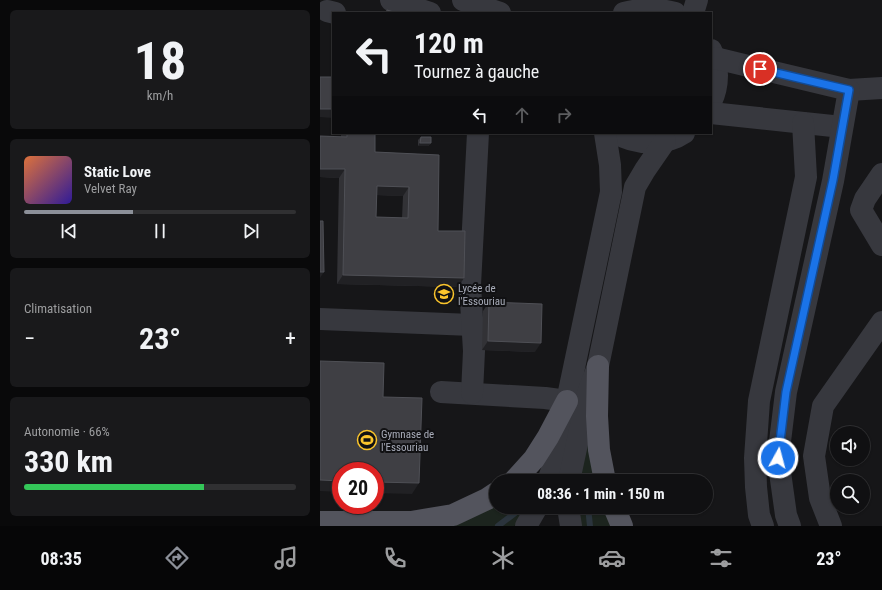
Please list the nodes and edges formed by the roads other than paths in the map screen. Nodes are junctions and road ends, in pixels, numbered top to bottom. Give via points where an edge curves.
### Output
1 (391, 0) edge
2 (463, 0) edge
3 (697, 0) edge
4 (638, 7) edge
5 (427, 12) edge
6 (497, 12) edge
7 (671, 12) edge
8 (693, 12) edge
9 (713, 54) edge
10 (882, 88) edge
11 (849, 90) junction
12 (712, 100) edge
13 (712, 113) edge
14 (803, 123) junction
15 (842, 128) junction
16 (478, 134) edge
17 (605, 134) edge
18 (618, 134) edge
19 (674, 137) edge
20 (882, 174) edge
21 (882, 245) edge
22 (320, 319) edge
23 (882, 322) edge
24 (472, 325) junction
25 (598, 366) junction
26 (441, 392) dead end
27 (472, 394) junction
28 (568, 400) junction
29 (520, 474) edge
30 (550, 474) edge
31 (571, 474) edge
32 (604, 474) edge
33 (489, 498) edge
34 (533, 514) edge
35 (569, 514) edge
36 (617, 514) edge
37 (320, 522) edge
38 (526, 526) edge
39 (571, 526) edge
40 (622, 526) edge
41 (763, 526) edge
42 (790, 526) edge
43 (831, 526) edge

1 - 5 street
2 - 6 street
3 - 8 street
4 - 7 street
9 - 11 street
9 - 12 street via 717,75
10 - 11 street
11 - 15 street
13 - 14 street
14 - 15 street
14 - 41 street via 806,177 759,401 755,458 759,516
15 - 42 street via 786,400 778,458 786,515
16 - 24 street via 470,285
17 - 28 street via 611,192
18 - 19 street via 643,142
19 - 25 street via 645,170 636,187
20 - 21 street via 865,199 861,210
22 - 24 street
23 - 43 street via 823,406 814,456 820,498
24 - 27 street
25 - 31 street via 588,393
25 - 32 main road via 597,416
26 - 27 street
27 - 28 street
28 - 29 main road via 534,459
28 - 30 street via 564,436
33 - 37 main road via 454,514 411,522
34 - 38 street
35 - 39 street
36 - 40 main road

